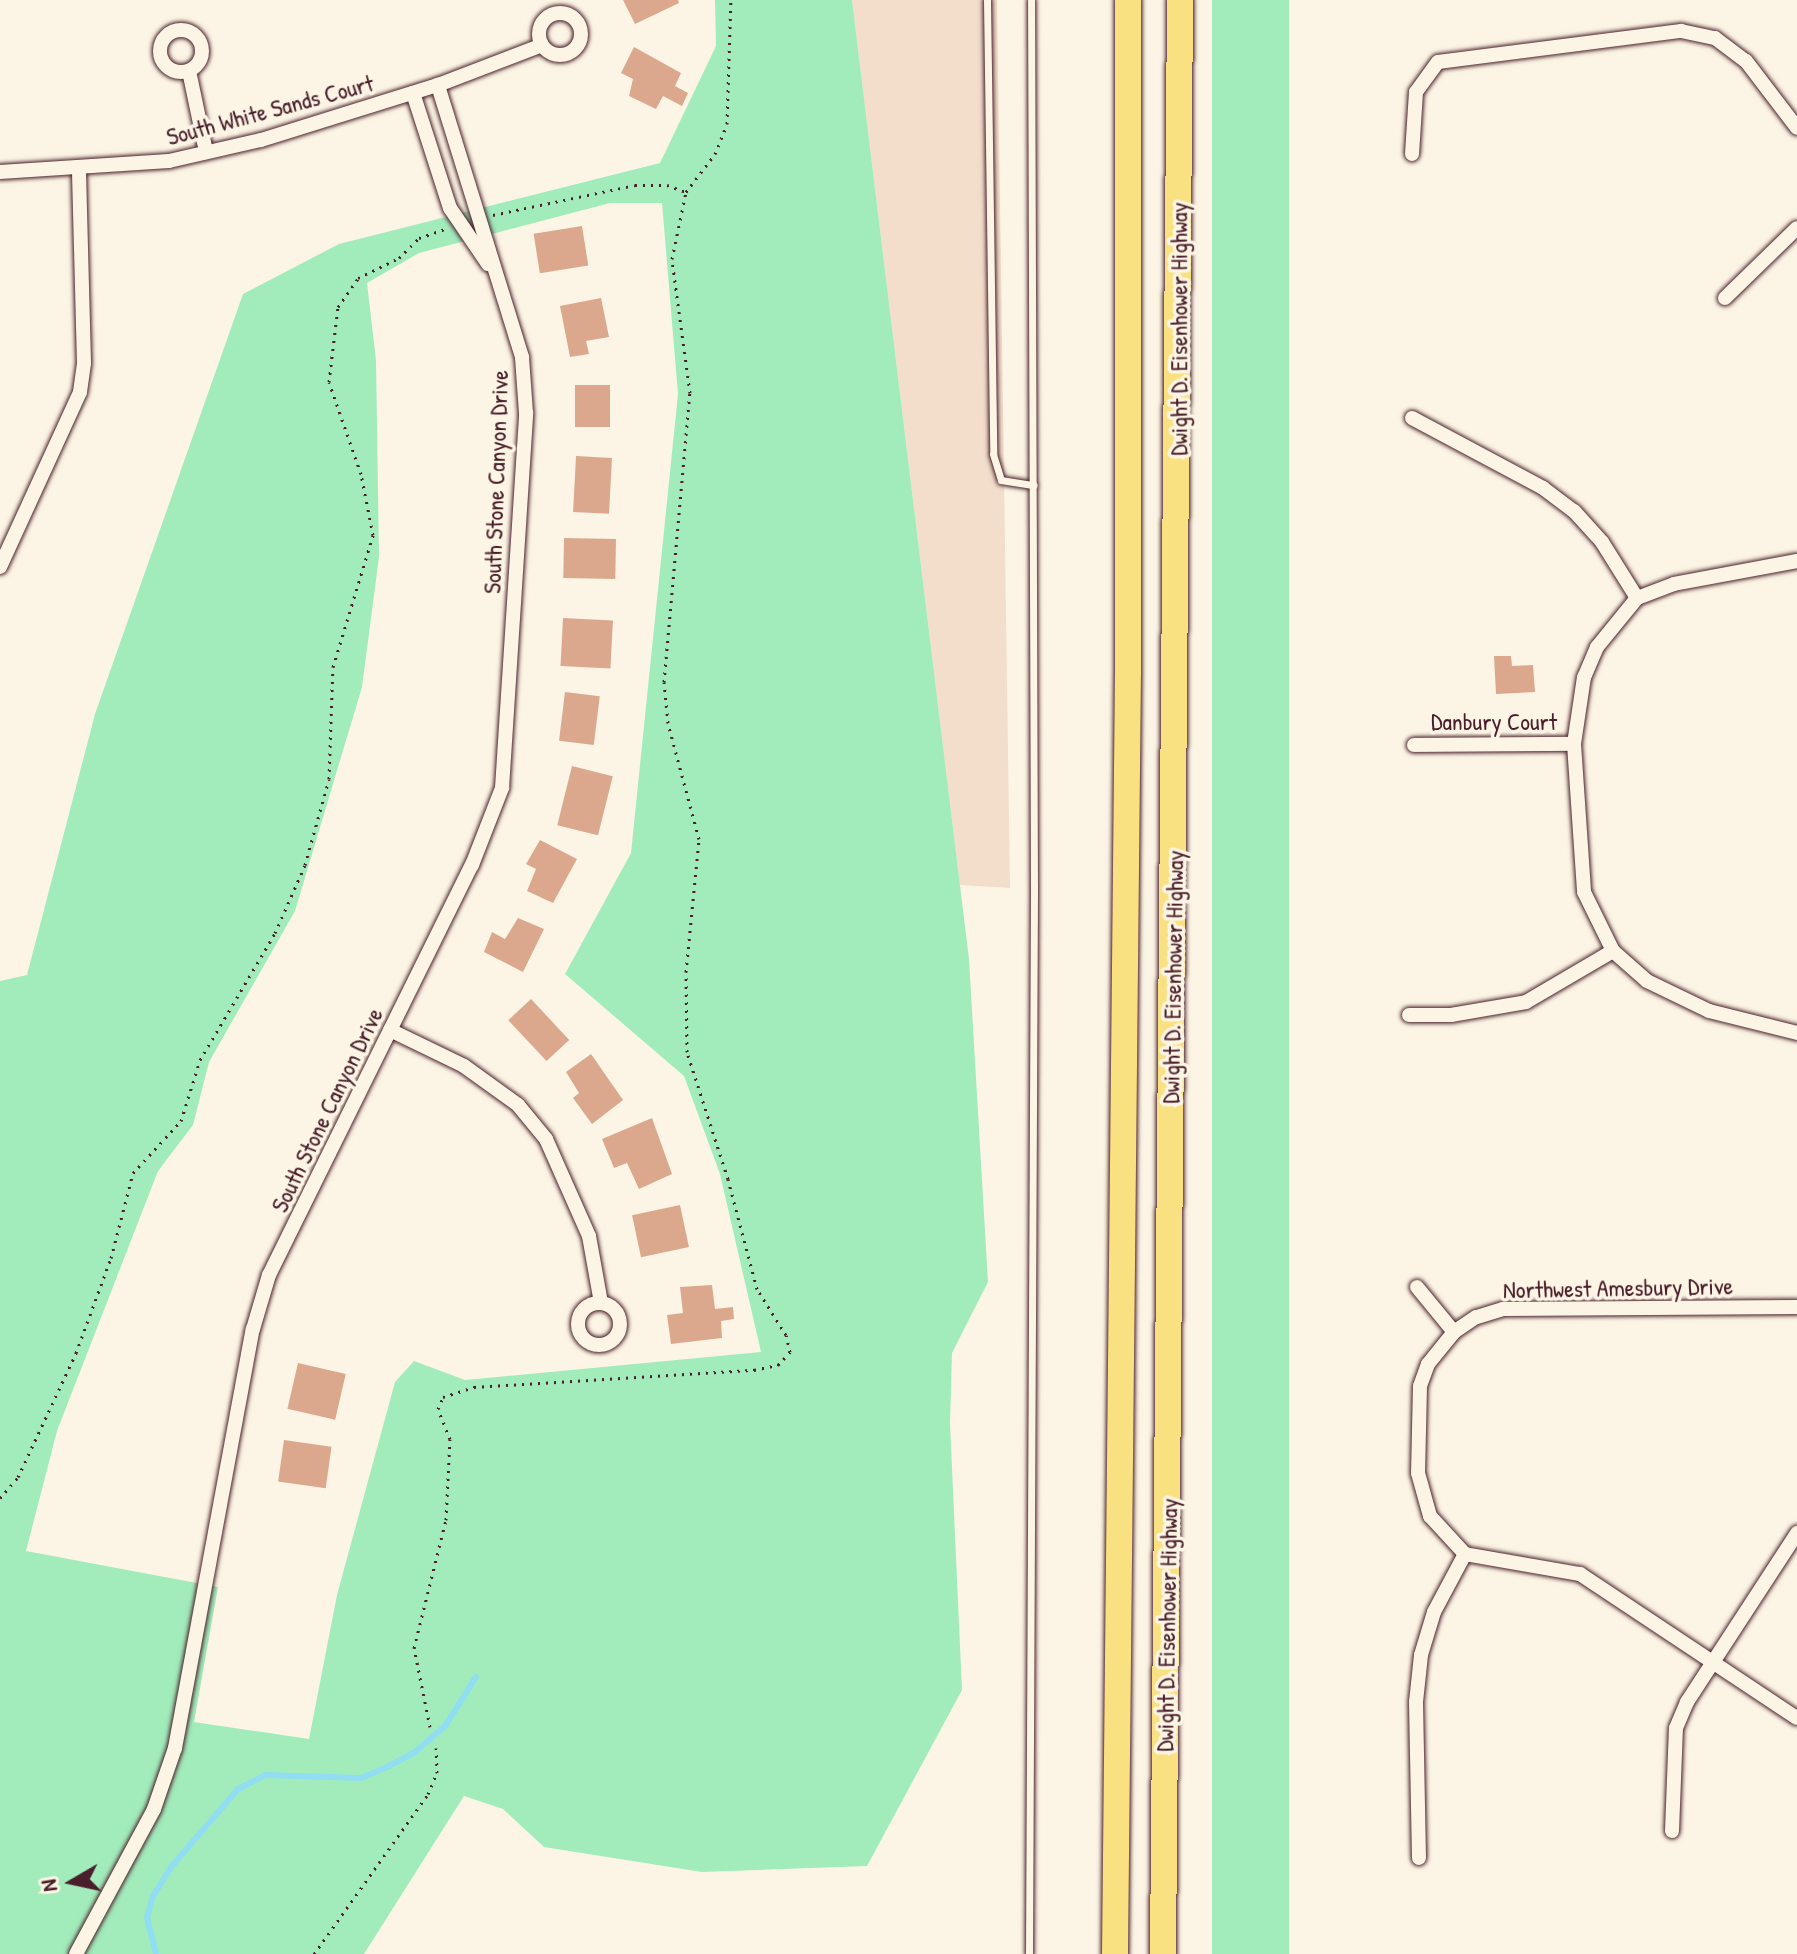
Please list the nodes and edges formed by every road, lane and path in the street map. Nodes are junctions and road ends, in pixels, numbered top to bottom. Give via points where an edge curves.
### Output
1 (731, 0) edge
2 (987, 0) edge
3 (1031, 0) edge
4 (1128, 0) edge
5 (1180, 0) edge
6 (542, 45) dead end
7 (189, 71) dead end
8 (438, 85) junction
9 (413, 93) junction
10 (1797, 128) edge
11 (206, 152) junction
12 (1412, 154) dead end
13 (79, 168) junction
14 (0, 172) edge
15 (686, 192) junction
16 (486, 217) dead end
17 (451, 227) dead end
18 (1797, 228) edge
19 (496, 274) junction
20 (1725, 298) dead end
21 (1412, 418) dead end
22 (1034, 485) junction
23 (1797, 561) edge
24 (0, 567) edge
25 (1637, 598) junction
26 (1574, 744) junction
27 (1414, 745) dead end
28 (1613, 951) junction
29 (1409, 1015) dead end
30 (390, 1030) junction
31 (1797, 1033) edge
32 (1417, 1287) dead end
33 (601, 1303) dead end
34 (1797, 1307) edge
35 (1454, 1332) junction
36 (0, 1498) edge
37 (1797, 1533) edge
38 (1465, 1554) junction
39 (1712, 1662) junction
40 (1797, 1718) edge
41 (430, 1727) dead end
42 (436, 1748) dead end
43 (1672, 1831) dead end
44 (1419, 1858) dead end
45 (76, 1954) edge
46 (314, 1954) edge
47 (1029, 1954) edge
48 (1115, 1954) edge
49 (1163, 1954) edge

1 - 15 path via 727,124 715,154
2 - 22 lane via 992,15 993,454 1001,480
3 - 22 lane
4 - 48 highway, Dwight D. Eisenhower Highway via 1128,671
5 - 49 highway, Dwight D. Eisenhower Highway
6 - 8 street, South White Sands Court
7 - 11 street
8 - 9 street, South White Sands Court
8 - 19 street, South Stone Canyon Drive
9 - 11 street, South White Sands Court
9 - 19 street, South Stone Canyon Drive via 450,208
10 - 12 street via 1746,61 1715,38 1681,31 1438,62 1416,92
11 - 13 street, South White Sands Court via 169,161
13 - 14 street, South White Sands Court
13 - 24 street via 84,363 80,392
15 - 16 path via 667,185 635,185
15 - 41 path via 672,259 690,369 689,420 664,682 668,723 699,839 688,943 687,1052 757,1289 786,1335 790,1352 778,1365 754,1370 474,1387 443,1397 438,1409 450,1439 446,1520 414,1648
17 - 36 path via 419,238 399,258 358,278 338,307 329,382 365,486 373,535 333,667 334,744 316,829 275,933 200,1060 181,1121 133,1173 111,1258 76,1353 18,1477
18 - 20 street
19 - 30 street, South Stone Canyon Drive via 522,357 526,413 502,788 472,865
21 - 25 street via 1543,488 1574,511 1602,542
22 - 47 lane
23 - 25 street via 1674,584
25 - 26 street via 1597,647 1584,677
26 - 27 street, Danbury Court
26 - 28 street via 1584,892
28 - 29 street via 1526,1002 1451,1015
28 - 31 street via 1647,981 1709,1011
30 - 33 street via 464,1066 518,1105 546,1139 589,1236
30 - 45 street, South Stone Canyon Drive via 269,1275 253,1329 175,1748 154,1809
32 - 35 street
34 - 35 street, Northwest Amesbury Drive via 1503,1309 1476,1317
35 - 38 street, Northwest Amesbury Drive via 1428,1364 1420,1386 1418,1473 1430,1516
37 - 39 street
38 - 39 street via 1580,1574
38 - 44 street via 1434,1612 1421,1655 1416,1702
39 - 40 street
39 - 43 street via 1676,1728
42 - 46 path via 437,1773 428,1794

